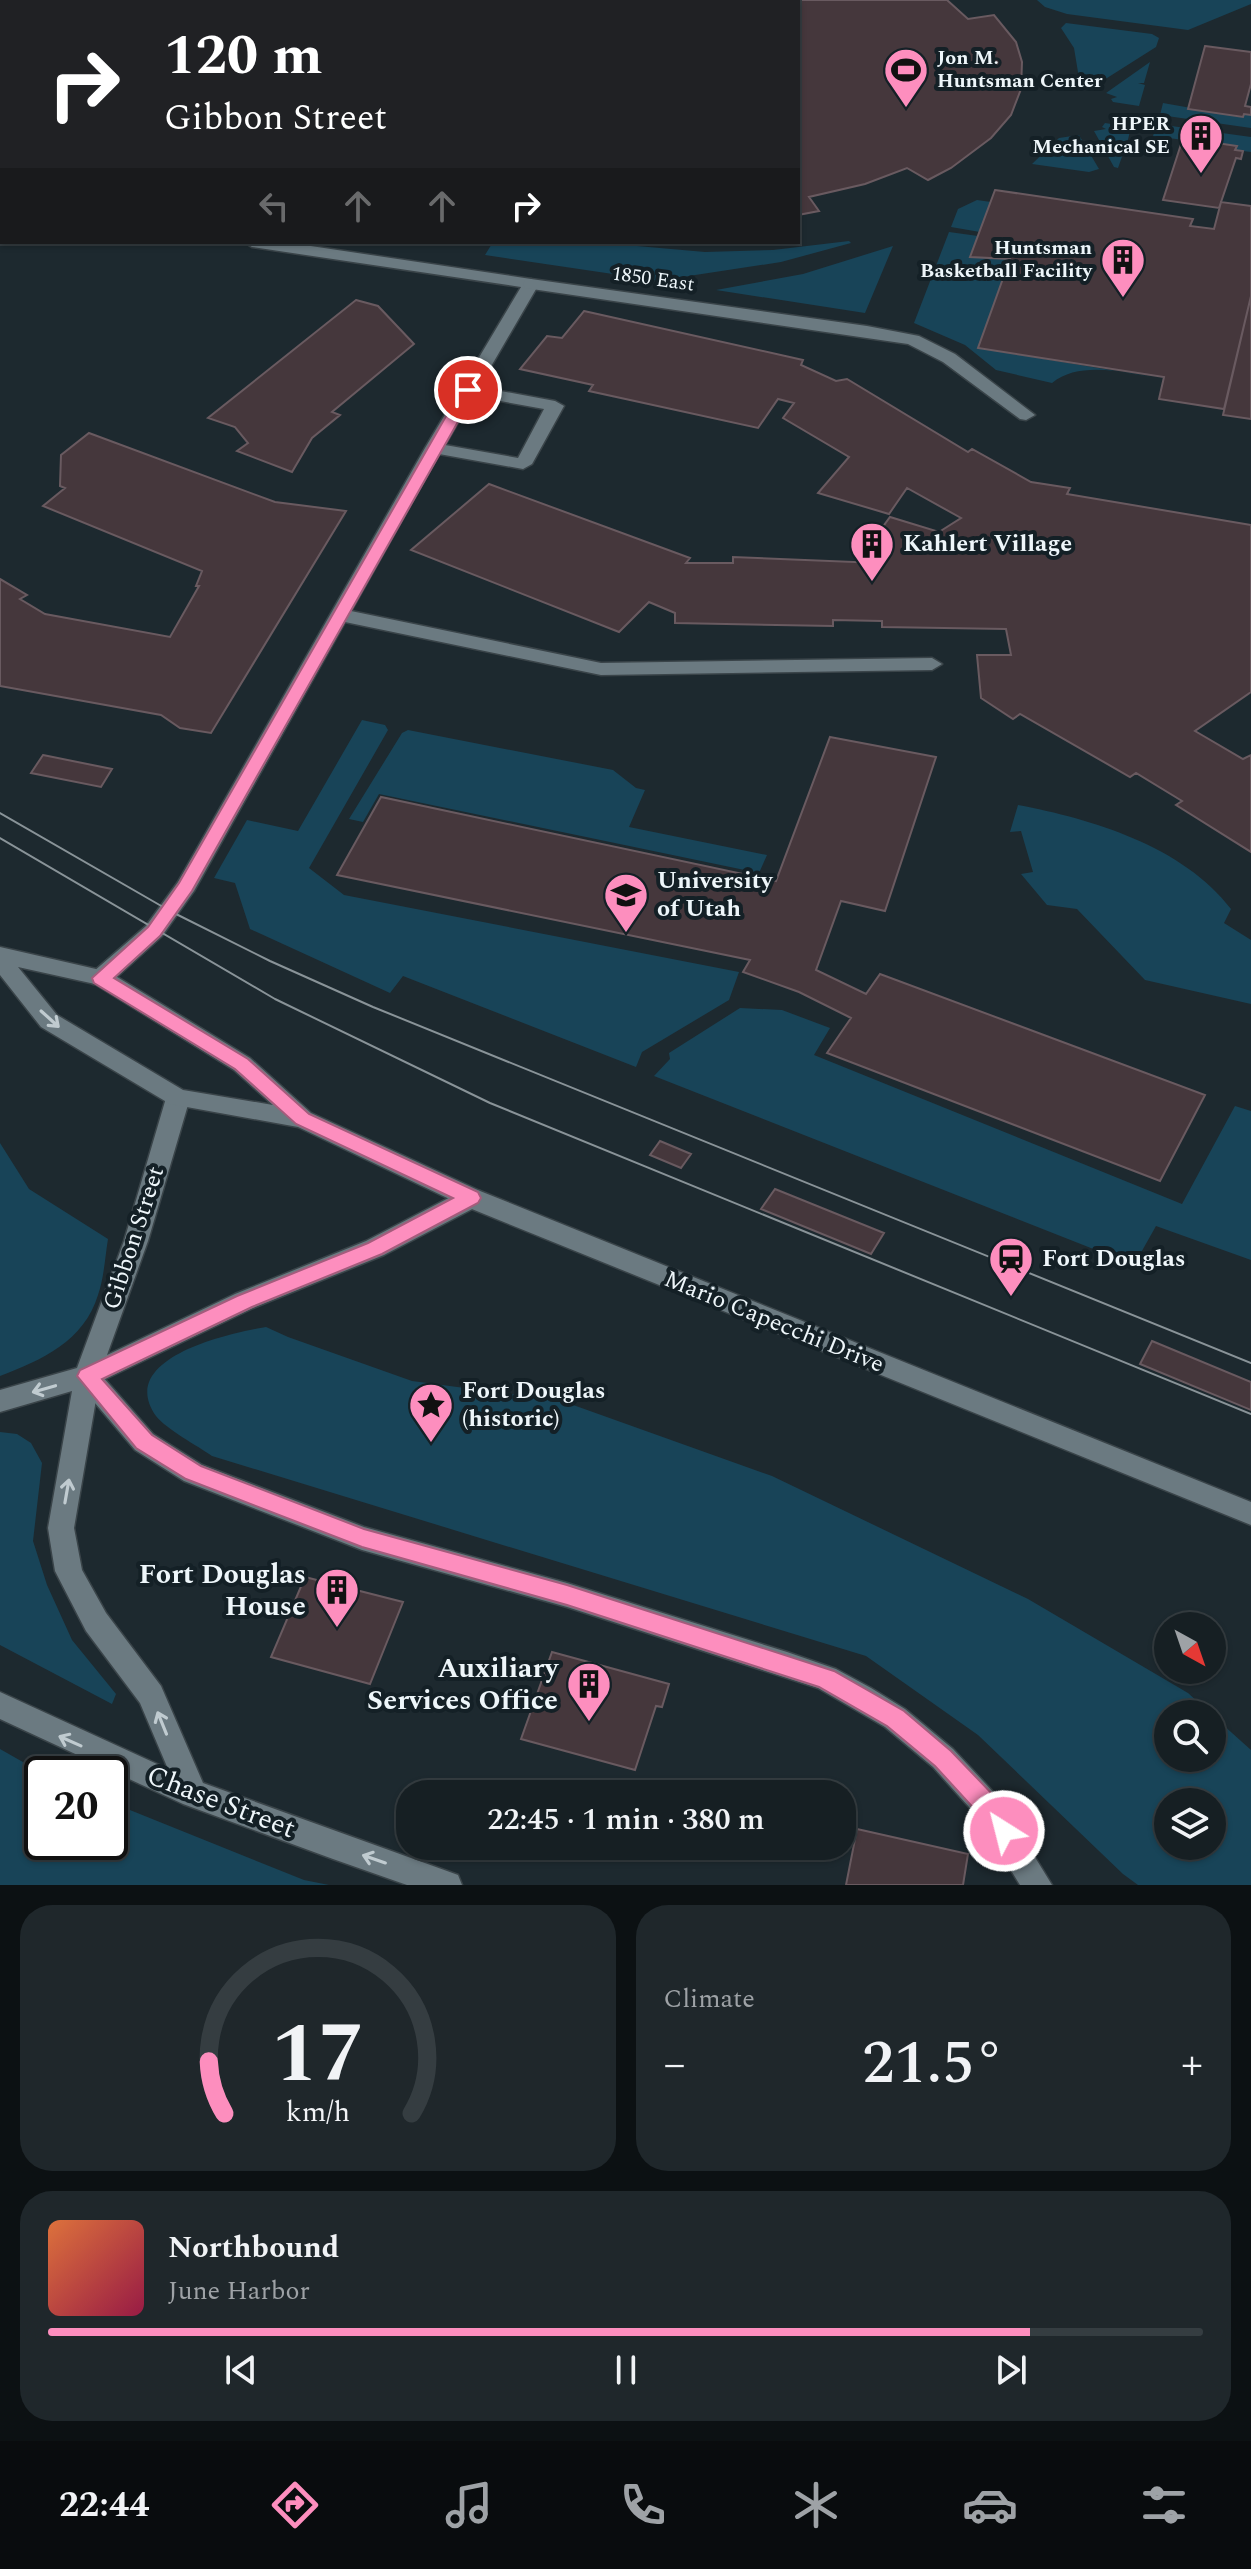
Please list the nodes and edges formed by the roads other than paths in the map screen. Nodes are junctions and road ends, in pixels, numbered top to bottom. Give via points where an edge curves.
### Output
1 (265, 244) edge
2 (531, 284) junction
3 (468, 390) junction
4 (1026, 415) dead end
5 (434, 448) junction
6 (341, 615) junction
7 (932, 664) dead end
8 (0, 958) edge
9 (101, 978) junction
10 (178, 1098) junction
11 (302, 1119) junction
12 (471, 1198) junction
13 (87, 1376) junction
14 (0, 1401) edge
15 (1251, 1514) edge
16 (0, 1705) edge
17 (193, 1794) junction
18 (447, 1885) edge
19 (1037, 1885) edge

1 - 2 street, 1850 East
2 - 3 street
2 - 4 street, 1850 East via 913,340 949,358
3 - 5 street
3 - 5 street via 555,406 523,464
5 - 6 street
6 - 7 street via 601,669
6 - 9 street via 186,886 154,931
8 - 9 street, Mario Capecchi Drive
8 -> 10 street, Mario Capecchi Drive via 49,1021
9 - 11 street, Mario Capecchi Drive via 242,1064
10 - 11 street, Mario Capecchi Drive
10 - 13 street, Gibbon Street via 136,1241
11 - 12 street, Mario Capecchi Drive
12 - 13 street via 375,1248 244,1301
12 - 15 street, Mario Capecchi Drive
13 -> 14 street
17 -> 13 street, Gibbon Street via 151,1695 96,1622 69,1571 61,1528
13 - 19 street via 144,1442 193,1473 362,1538 567,1595 826,1678 895,1718 943,1758 988,1807
17 -> 16 street, Chase Street
18 -> 17 street, Chase Street

